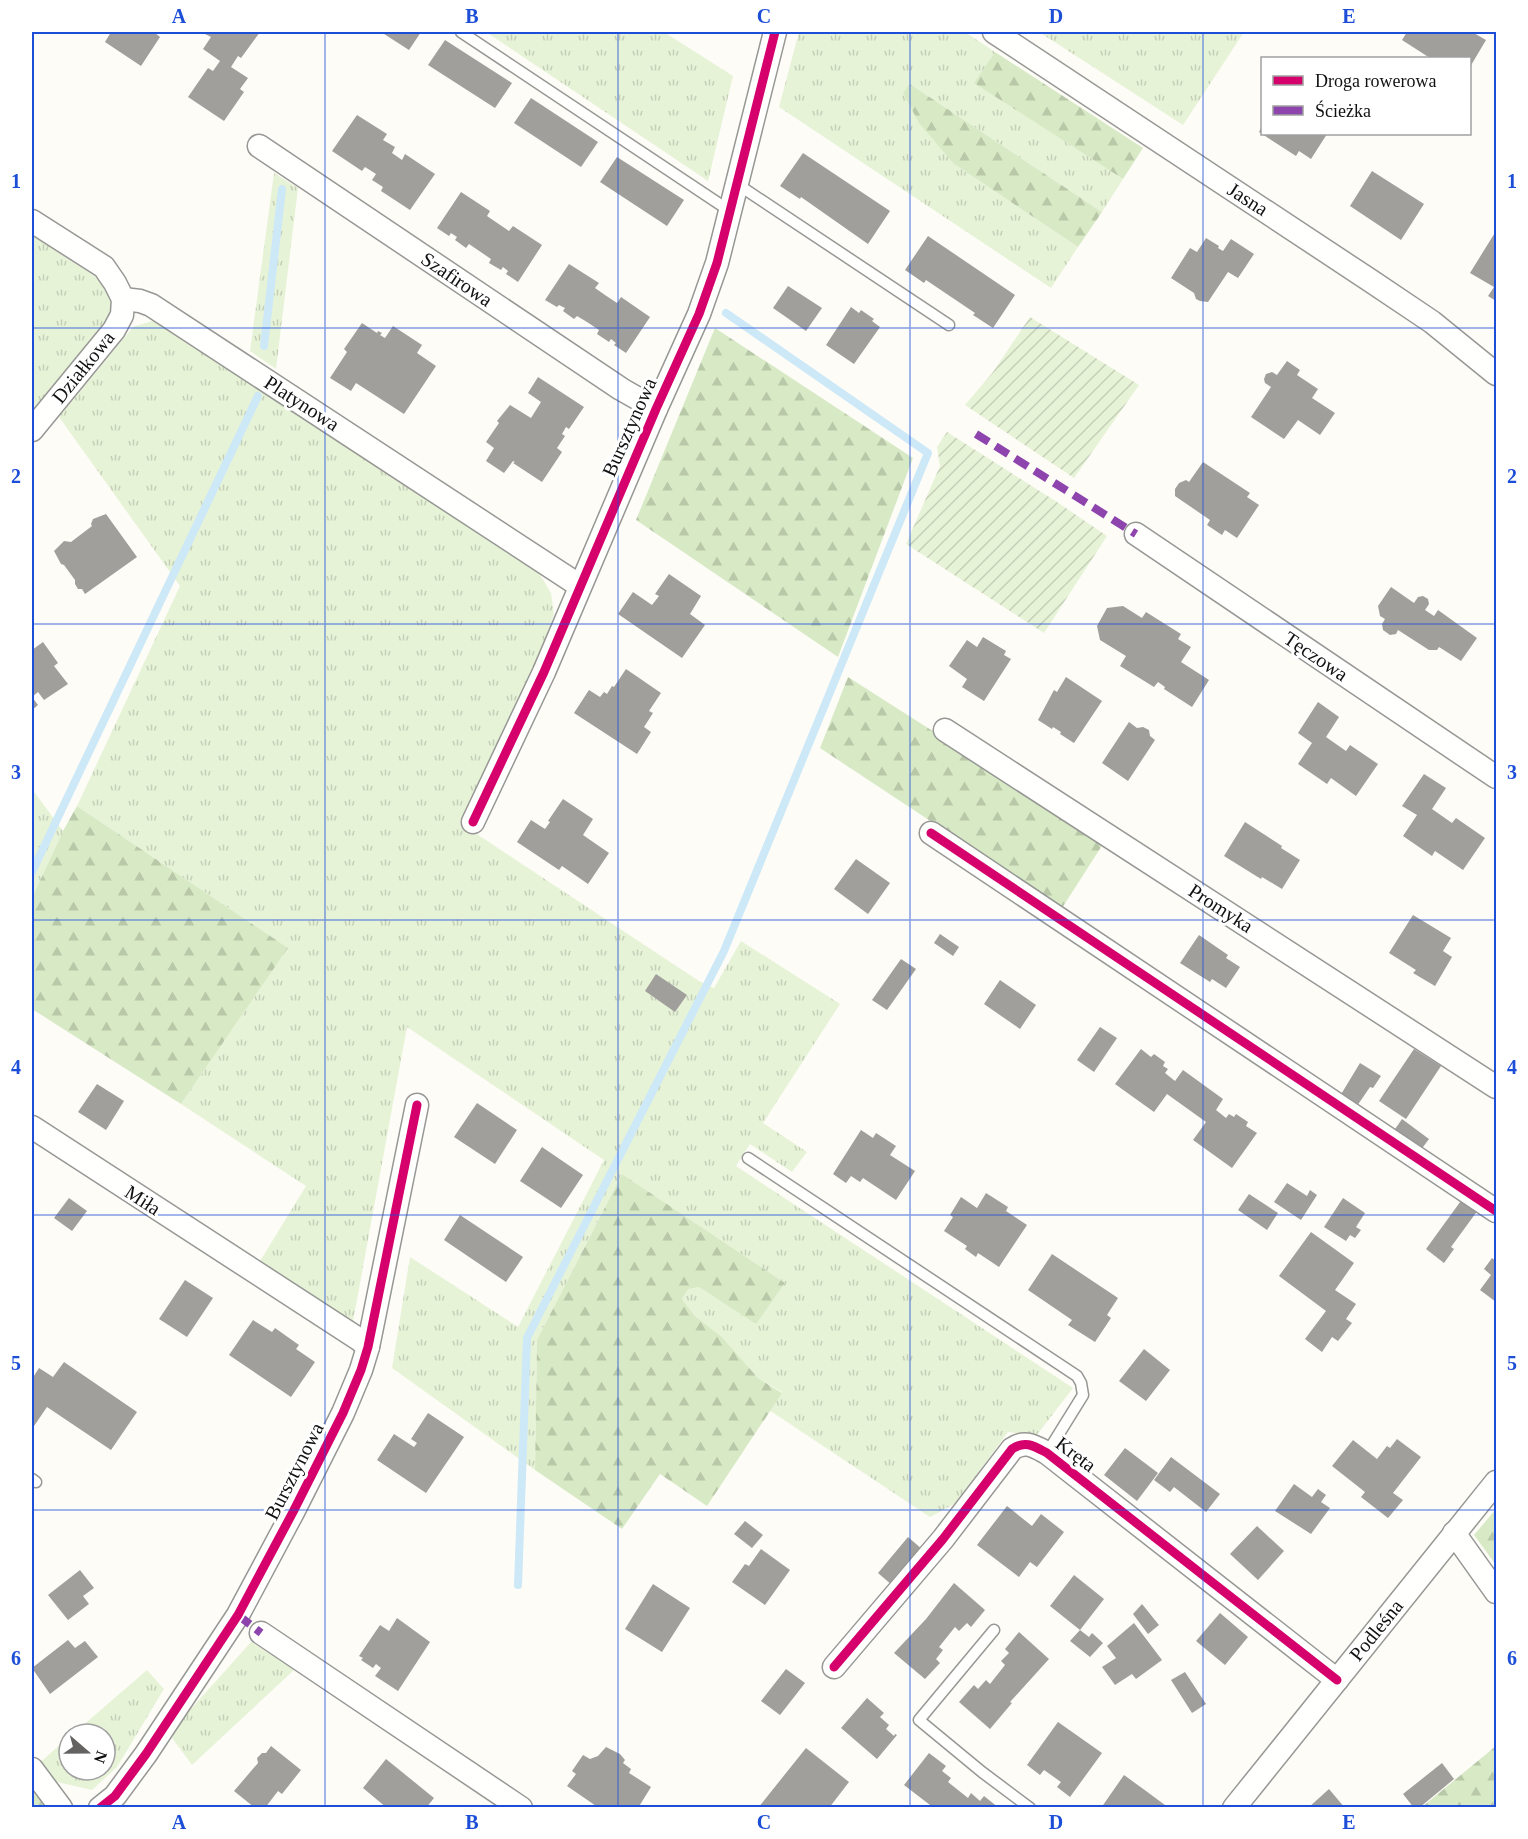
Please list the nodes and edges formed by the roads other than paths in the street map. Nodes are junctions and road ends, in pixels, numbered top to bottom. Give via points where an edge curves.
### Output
1 (461, 32) edge
2 (775, 32) edge
3 (994, 32) edge
4 (259, 146) dead end
5 (737, 184) junction
6 (730, 211) junction
7 (32, 220) edge
8 (123, 299) junction
9 (949, 325) dead end
10 (1497, 374) edge
11 (656, 409) junction
12 (32, 430) edge
13 (1136, 534) dead end
14 (580, 586) junction
15 (945, 730) dead end
16 (1497, 777) edge
17 (474, 822) dead end
18 (931, 833) dead end
19 (1497, 1087) edge
20 (417, 1105) dead end
21 (32, 1127) edge
22 (748, 1158) dead end
23 (1497, 1211) edge
24 (368, 1347) junction
25 (1047, 1453) junction
26 (1497, 1482) edge
27 (1454, 1533) junction
28 (1497, 1592) edge
29 (994, 1630) dead end
30 (261, 1633) dead end
31 (834, 1667) dead end
32 (1337, 1680) junction
33 (32, 1769) edge
34 (61, 1808) edge
35 (100, 1808) edge
36 (521, 1808) edge
37 (1030, 1808) edge
38 (1234, 1808) edge

1 - 6 lane
2 - 5 street, Bursztynowa
3 - 10 street, Jasna via 1432,322
4 - 11 street, Szafirowa
5 - 6 street, Bursztynowa
5 - 9 lane
6 - 11 street, Bursztynowa via 710,286
7 - 8 street via 104,267
8 - 12 street, Działkowa via 122,315 114,330
8 - 14 street, Platynowa via 151,305
11 - 14 street, Bursztynowa
13 - 16 street, Tęczowa
14 - 17 street, Bursztynowa
15 - 19 street, Promyka
18 - 23 street
20 - 24 street, Bursztynowa
21 - 24 street, Miła
22 - 25 lane via 1077,1376 1083,1395
24 - 35 street, Bursztynowa via 339,1422 238,1616 146,1754 115,1796
25 - 31 street, Kręta via 1032,1444 1012,1449 943,1539
25 - 32 street, Kręta
26 - 27 street, Podleśna
27 - 28 street
27 - 32 street, Podleśna
29 - 37 lane via 919,1720
30 - 36 street
32 - 38 street, Podleśna
33 - 34 street

